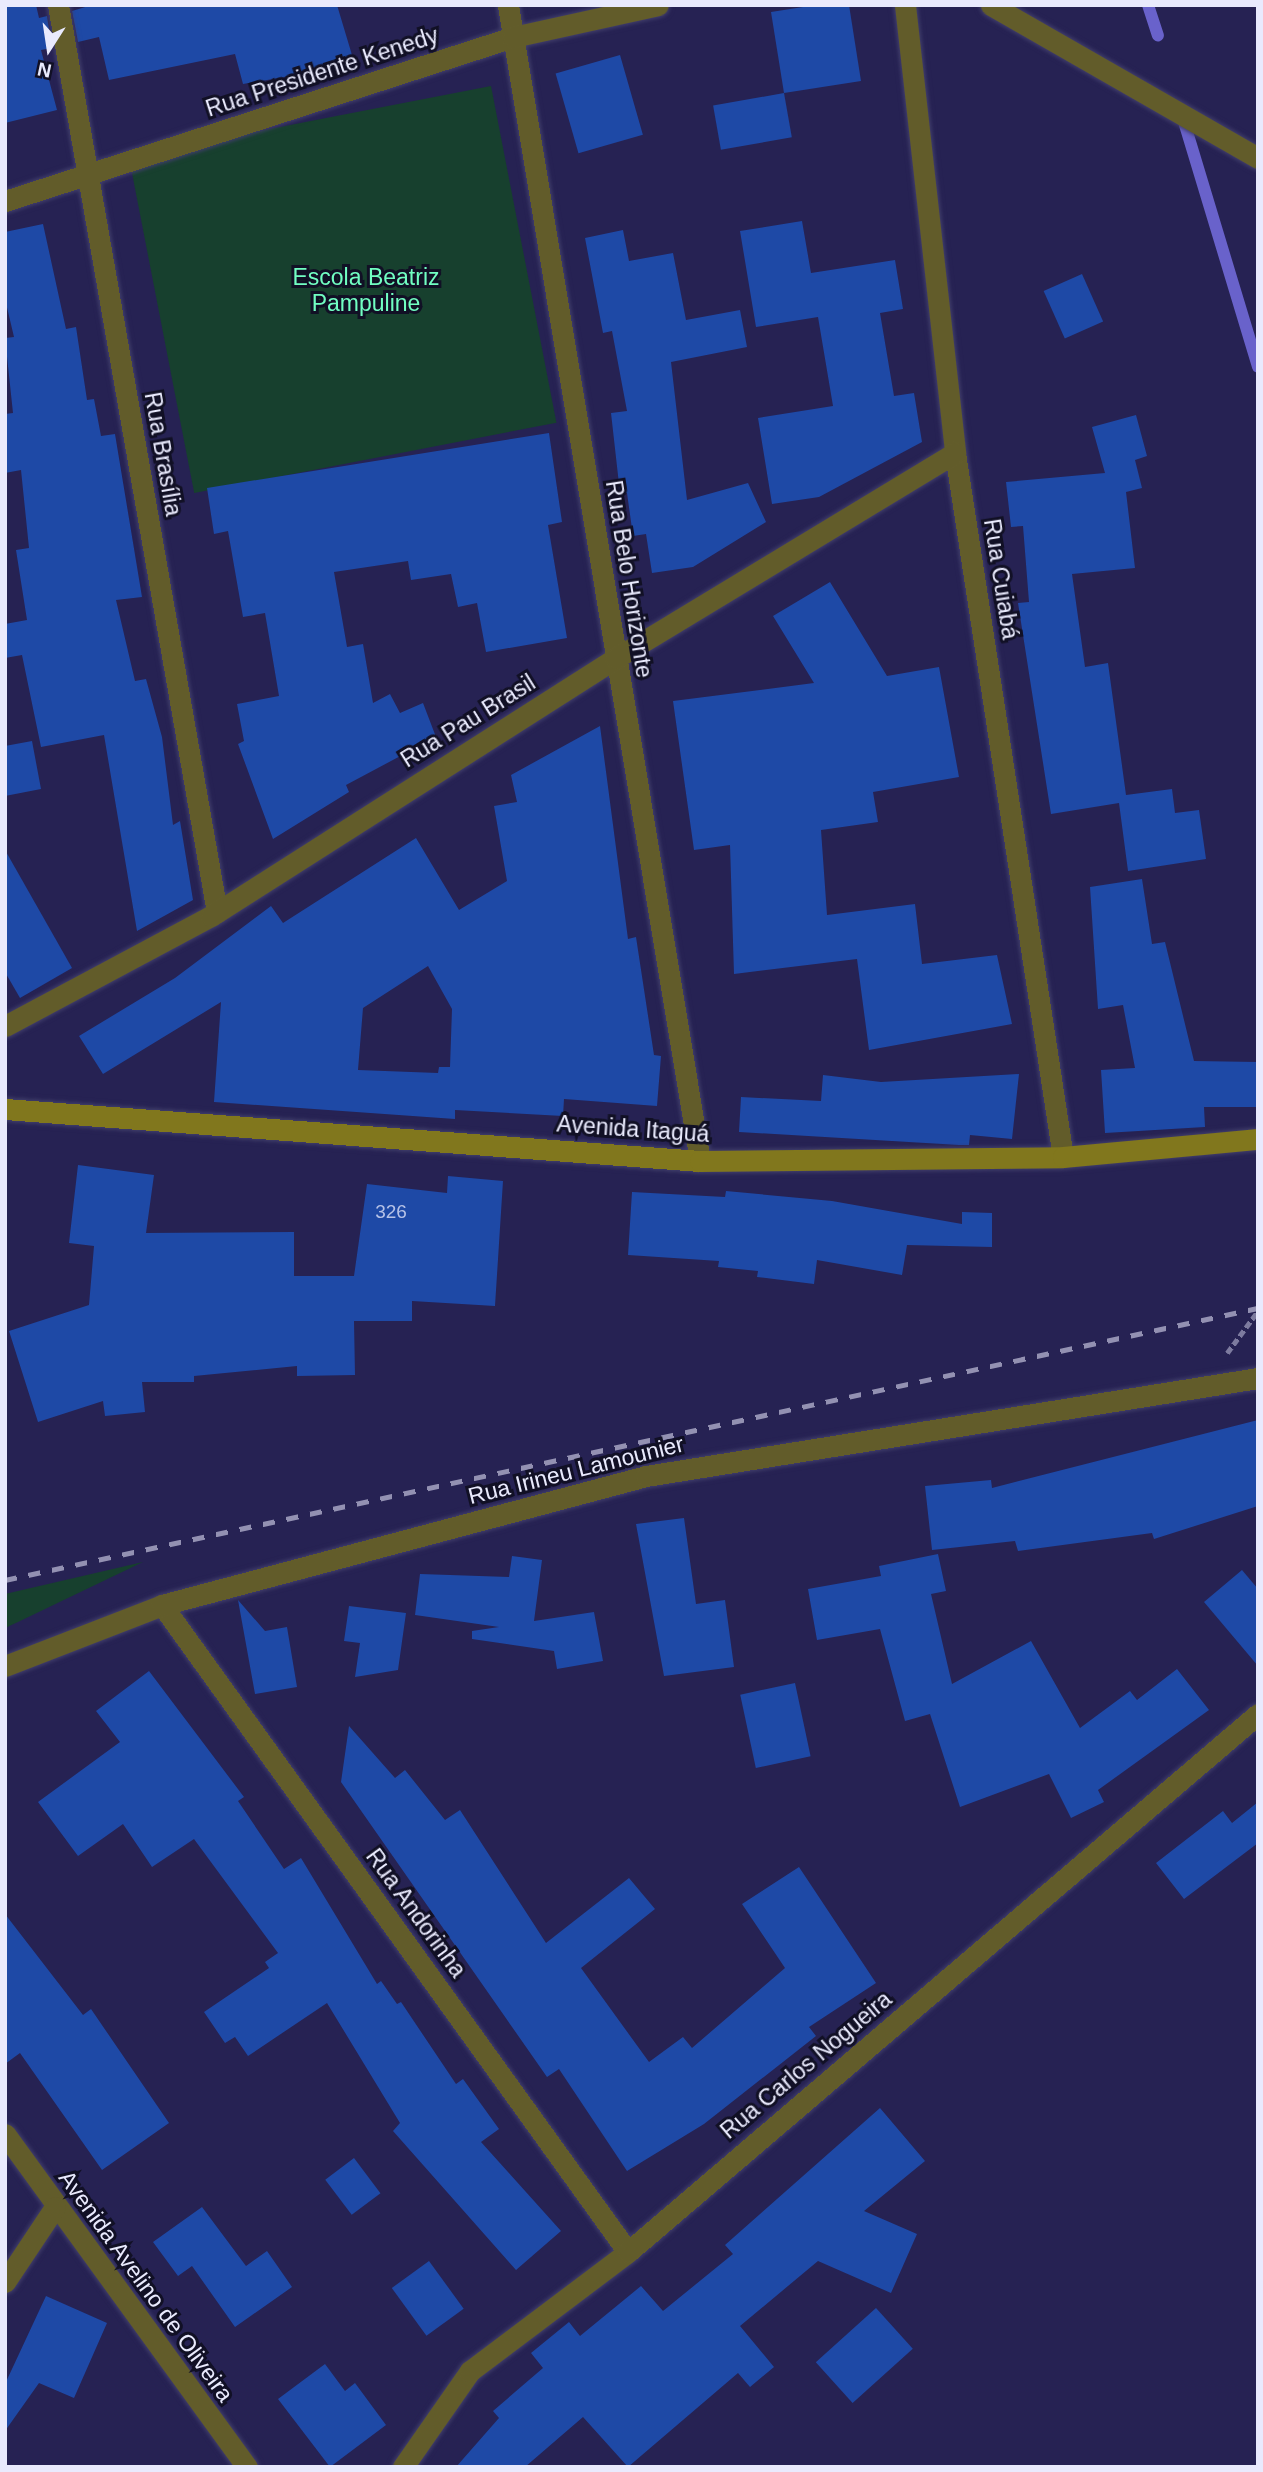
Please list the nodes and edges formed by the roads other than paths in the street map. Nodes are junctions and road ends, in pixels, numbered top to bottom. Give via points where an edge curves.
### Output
1 (58, 5) edge
2 (508, 5) edge
3 (658, 5) edge
4 (905, 5) edge
5 (991, 5) edge
6 (513, 37) junction
7 (1258, 158) edge
8 (88, 176) junction
9 (5, 201) edge
10 (955, 453) junction
11 (616, 658) junction
12 (217, 912) junction
13 (5, 1026) edge
14 (5, 1109) edge
15 (1258, 1139) edge
16 (1063, 1157) junction
17 (700, 1161) junction
18 (1258, 1378) edge
19 (162, 1605) junction
20 (5, 1666) edge
21 (1258, 1714) edge
22 (5, 2134) edge
23 (55, 2207) junction
24 (628, 2252) junction
25 (5, 2282) edge
26 (247, 2467) edge
27 (402, 2467) edge

1 - 8 street, Rua Brasília
2 - 6 street, Rua Belo Horizonte
3 - 6 street, Rua Presidente Kenedy
4 - 10 street, Rua Cuiabá
5 - 7 street
6 - 8 street, Rua Presidente Kenedy
6 - 11 street, Rua Belo Horizonte
8 - 9 street, Rua Presidente Kenedy
8 - 12 street, Rua Brasília
10 - 11 street, Rua Pau Brasil
10 - 16 street, Rua Cuiabá
11 - 12 street, Rua Pau Brasil
11 - 17 street, Rua Belo Horizonte
12 - 13 street, Rua Pau Brasil
14 - 17 main road, Avenida Itaguá
15 - 16 main road, Avenida Itaguá
16 - 17 main road, Avenida Itaguá
18 - 19 street, Rua Irineu Lamounier via 646,1476
19 - 20 street, Rua Irineu Lamounier
19 - 24 street, Rua Andorinha
21 - 24 street, Rua Carlos Nogueira
22 - 23 street, Avenida Avelino de Oliveira
23 - 25 street
23 - 26 street, Avenida Avelino de Oliveira
24 - 27 street, Rua Carlos Nogueira via 470,2371

